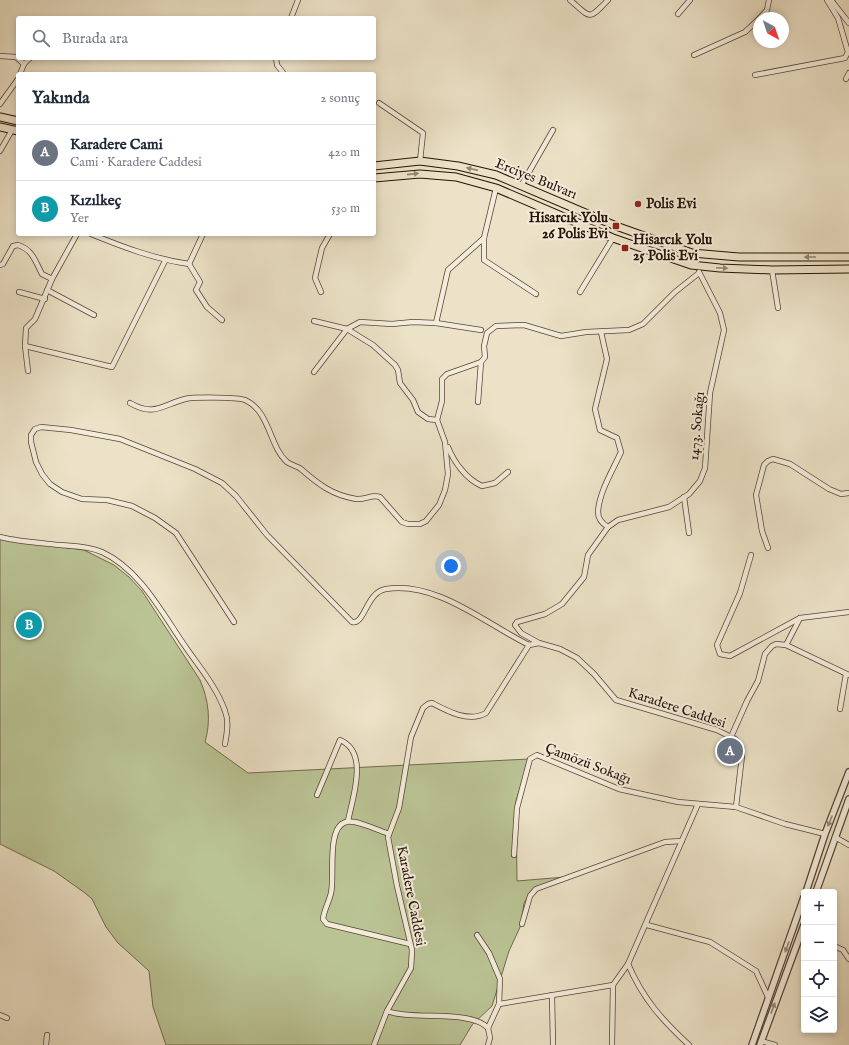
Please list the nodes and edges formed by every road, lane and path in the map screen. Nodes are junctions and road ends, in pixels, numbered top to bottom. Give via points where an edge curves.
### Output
1 (298, 0) edge
2 (570, 0) edge
3 (608, 0) edge
4 (690, 0) edge
5 (769, 0) edge
6 (827, 0) edge
7 (831, 0) edge
8 (765, 12) edge
9 (678, 14) dead end
10 (292, 16) edge
11 (849, 23) edge
12 (753, 25) edge
13 (694, 55) dead end
14 (0, 56) edge
15 (16, 57) edge
16 (19, 60) edge
17 (28, 60) edge
18 (276, 60) edge
19 (24, 64) junction
20 (21, 72) edge
21 (282, 72) edge
22 (849, 73) edge
23 (755, 75) dead end
24 (846, 79) dead end
25 (16, 82) edge
26 (379, 103) dead end
27 (0, 104) edge
28 (0, 117) edge
29 (16, 121) edge
30 (0, 127) edge
31 (15, 130) edge
32 (553, 130) dead end
33 (0, 151) edge
34 (420, 161) junction
35 (376, 166) edge
36 (376, 178) edge
37 (521, 186) junction
38 (496, 188) junction
39 (76, 236) edge
40 (96, 236) edge
41 (202, 236) edge
42 (329, 236) edge
43 (484, 238) junction
44 (613, 238) junction
45 (849, 257) edge
46 (165, 261) junction
47 (188, 264) junction
48 (0, 265) edge
49 (849, 269) edge
50 (699, 270) junction
51 (772, 270) junction
52 (52, 279) junction
53 (47, 290) junction
54 (19, 292) dead end
55 (321, 292) dead end
56 (580, 292) dead end
57 (536, 294) dead end
58 (45, 299) junction
59 (778, 308) dead end
60 (94, 314) dead end
61 (222, 320) dead end
62 (314, 321) dead end
63 (436, 323) junction
64 (347, 329) junction
65 (481, 330) dead end
66 (601, 332) junction
67 (25, 346) junction
68 (481, 362) junction
69 (28, 371) dead end
70 (314, 372) dead end
71 (478, 402) dead end
72 (130, 403) dead end
73 (437, 420) junction
74 (446, 442) junction
75 (508, 472) dead end
76 (849, 493) edge
77 (684, 497) junction
78 (608, 527) junction
79 (689, 533) dead end
80 (0, 537) edge
81 (768, 548) dead end
82 (751, 554) dead end
83 (849, 612) edge
84 (800, 618) junction
85 (234, 622) dead end
86 (539, 643) junction
87 (529, 645) junction
88 (786, 645) junction
89 (847, 674) edge
90 (840, 709) dead end
91 (731, 737) junction
92 (225, 744) dead end
93 (849, 772) edge
94 (317, 795) dead end
95 (849, 799) edge
96 (698, 804) junction
97 (736, 807) junction
98 (348, 821) junction
99 (389, 834) junction
100 (825, 834) junction
101 (835, 838) junction
102 (682, 841) junction
103 (849, 845) edge
104 (514, 855) dead end
105 (807, 889) edge
106 (817, 889) edge
107 (801, 905) edge
108 (522, 924) dead end
109 (647, 925) junction
110 (801, 934) edge
111 (477, 935) dead end
112 (410, 944) junction
113 (837, 947) edge
114 (849, 959) edge
115 (628, 964) junction
116 (613, 985) junction
117 (552, 995) junction
118 (768, 997) junction
119 (499, 1004) junction
120 (387, 1011) junction
121 (0, 1015) edge
122 (6, 1018) dead end
123 (488, 1028) junction
124 (48, 1035) dead end
125 (761, 1043) edge
126 (46, 1045) edge
127 (374, 1045) edge
128 (488, 1045) edge
129 (553, 1045) edge
130 (612, 1045) edge
131 (689, 1045) edge
132 (747, 1045) edge
133 (752, 1045) edge
134 (775, 1045) edge

1 - 10 street
2 - 3 street via 591,16
4 - 9 street
5 - 8 street
6 - 23 street via 838,18 848,52 846,58
7 - 11 street
12 - 13 street via 745,32
14 - 15 street
16 - 19 street
17 - 19 street
18 - 21 street
19 - 20 street
22 - 24 street
25 - 27 street
26 - 34 street via 423,133
28 - 29 highway
30 - 31 highway
31 - 33 street
32 - 37 street
34 - 35 highway, Erciyes Bulvarı
37 -> 34 highway, Erciyes Bulvarı via 496,175
36 -> 38 highway, Erciyes Bulvarı via 420,174 456,177
45 -> 37 highway, Erciyes Bulvarı via 738,257 692,253 616,226
38 - 43 street
38 - 44 highway, Erciyes Bulvarı
39 - 52 street
40 - 46 street
41 - 47 street
42 - 55 street via 322,248 316,278
43 - 57 street via 484,260
43 - 63 street via 448,270
44 - 50 highway, Erciyes Bulvarı
44 - 56 street
46 - 47 street
46 - 67 street via 112,366
47 - 61 street via 200,282 196,290 206,307
48 - 52 street via 13,246 18,245 29,250 42,274
49 - 51 highway, Erciyes Bulvarı
50 -> 51 highway, Erciyes Bulvarı
50 - 66 street via 643,324 629,330
50 - 77 street, 1473. Sokağı via 720,313 724,330 710,393 705,468 700,481
51 - 59 street
52 - 53 street
53 - 58 street
53 - 60 street
54 - 58 street
58 - 67 street via 35,319 26,328
62 - 64 street
63 - 64 street via 360,322
63 - 65 street
64 - 70 street
64 - 73 street via 396,365 400,384 413,400 418,412 428,419
66 - 68 street via 562,336 524,325 496,326 487,333 485,357
66 - 78 street via 608,359 596,409 600,430 617,438 621,452 604,488 598,512 599,518
67 - 69 street
68 - 71 street
68 - 73 street via 443,376 442,401
72 - 74 street via 149,410 160,409 186,399 244,400 258,410 280,454 288,463 328,490 359,499 380,497 402,522 408,524 426,521 439,504 448,474
73 - 74 street
74 - 75 street via 453,460 478,484 486,486 495,483
76 - 81 street via 841,494 829,489 790,464 768,461 764,465 756,495 762,531
77 - 78 street, 1473. Sokağı via 669,507 618,520
77 - 79 street
78 - 86 street, 1473. Sokağı via 588,555 584,577 562,604 545,614 515,624 521,633
80 - 92 street via 100,551 119,561 135,576 158,606 212,684 225,712
82 - 84 street via 740,593 717,645 718,652 723,656 730,656
83 - 84 street
84 - 88 street
85 - 87 street via 176,533 132,506 107,500 82,499 62,492 50,484 36,462 31,442 31,435 35,429 42,427 71,430 120,439 195,469 222,483 236,496 266,536 352,622 360,620 369,601 379,591 409,589 429,592 447,600
86 - 87 street, Karadere Caddesi
86 - 91 street, Karadere Caddesi via 560,649 577,658 616,700 717,730
87 - 99 street, Karadere Caddesi via 490,709 482,715 459,715 432,703 424,706 411,737 399,808
88 - 89 street
88 - 91 street via 776,644 765,654 758,681
89 - 90 street
91 - 97 street, Karadere Caddesi via 742,749
93 -> 100 street
94 - 98 street via 340,740 348,743 352,747 357,764
95 - 101 street
96 - 97 street, Çamözü Sokağı
96 - 102 street
96 - 104 street, Çamözü Sokağı via 619,789 535,755 530,759 518,802
97 - 100 street via 785,824
98 - 99 street
98 - 112 street via 343,822 338,828 333,841 332,892 324,921 327,924
99 - 112 street, Karadere Caddesi
100 - 105 street
101 - 103 street
101 - 106 street
102 - 108 street via 666,842 536,889 530,896
102 - 109 street
107 -> 118 street
109 - 115 street
109 - 118 street via 710,942 756,971
125 -> 110 street
111 - 119 street via 489,953 500,979
112 - 120 street, Karadere Caddesi via 411,968
113 - 114 street via 843,950
115 - 116 street
115 - 131 street via 653,1009
116 - 117 street
116 - 130 street
117 - 119 street
117 - 129 street
118 - 133 street
119 - 123 street
120 - 123 street via 400,1015 441,1016 479,1021
120 - 127 street, Karadere Caddesi
121 - 122 street
123 - 128 street
124 - 126 street
125 - 134 street
132 - 133 street

